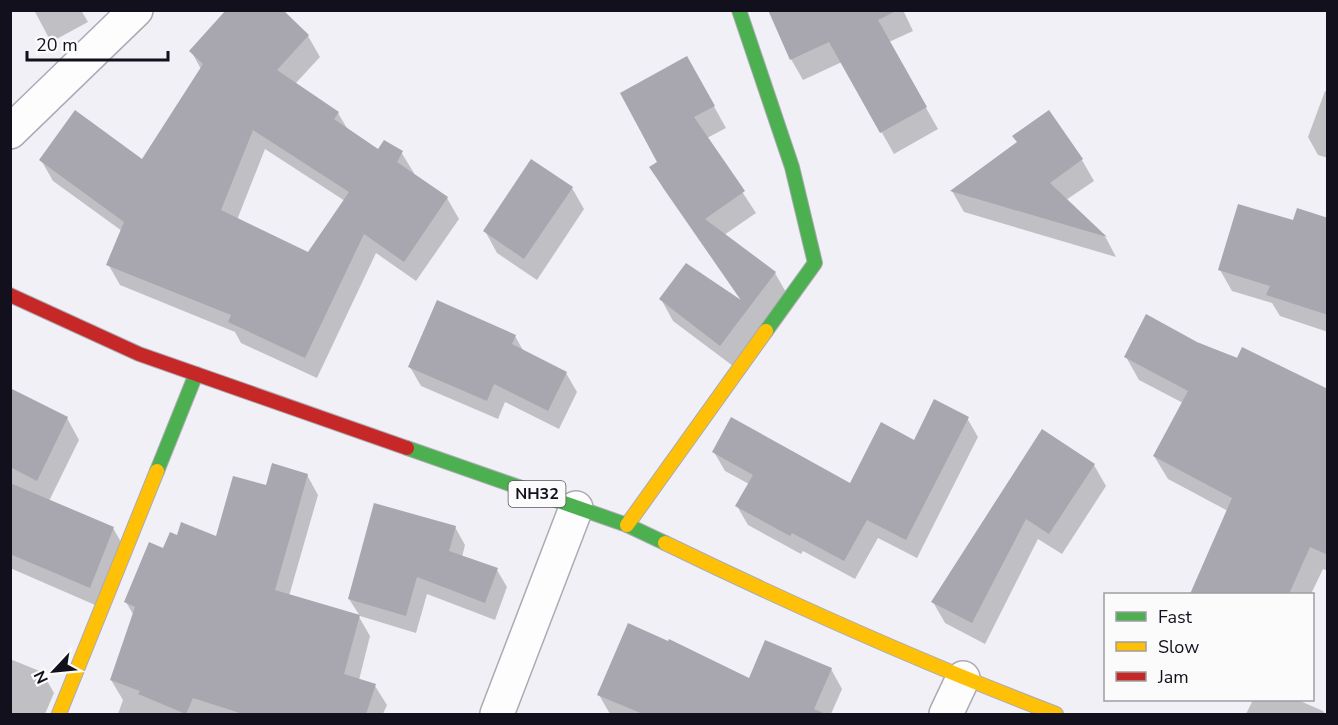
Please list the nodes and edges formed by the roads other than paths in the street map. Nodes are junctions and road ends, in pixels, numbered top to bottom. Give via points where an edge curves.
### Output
1 (136, 10) edge
2 (739, 10) edge
3 (10, 132) edge
4 (10, 295) edge
5 (196, 374) junction
6 (576, 508) junction
7 (627, 525) junction
8 (963, 678) junction
9 (59, 714) edge
10 (497, 714) edge
11 (945, 714) edge
12 (1056, 714) edge

1 - 3 street
2 - 7 main road via 792,167 815,263
4 - 5 main road, NH32 via 139,354
5 - 6 main road, NH32
5 - 9 main road
6 - 7 main road, NH32
6 - 10 street
7 - 8 main road, NH32
8 - 11 street
8 - 12 main road, NH32

